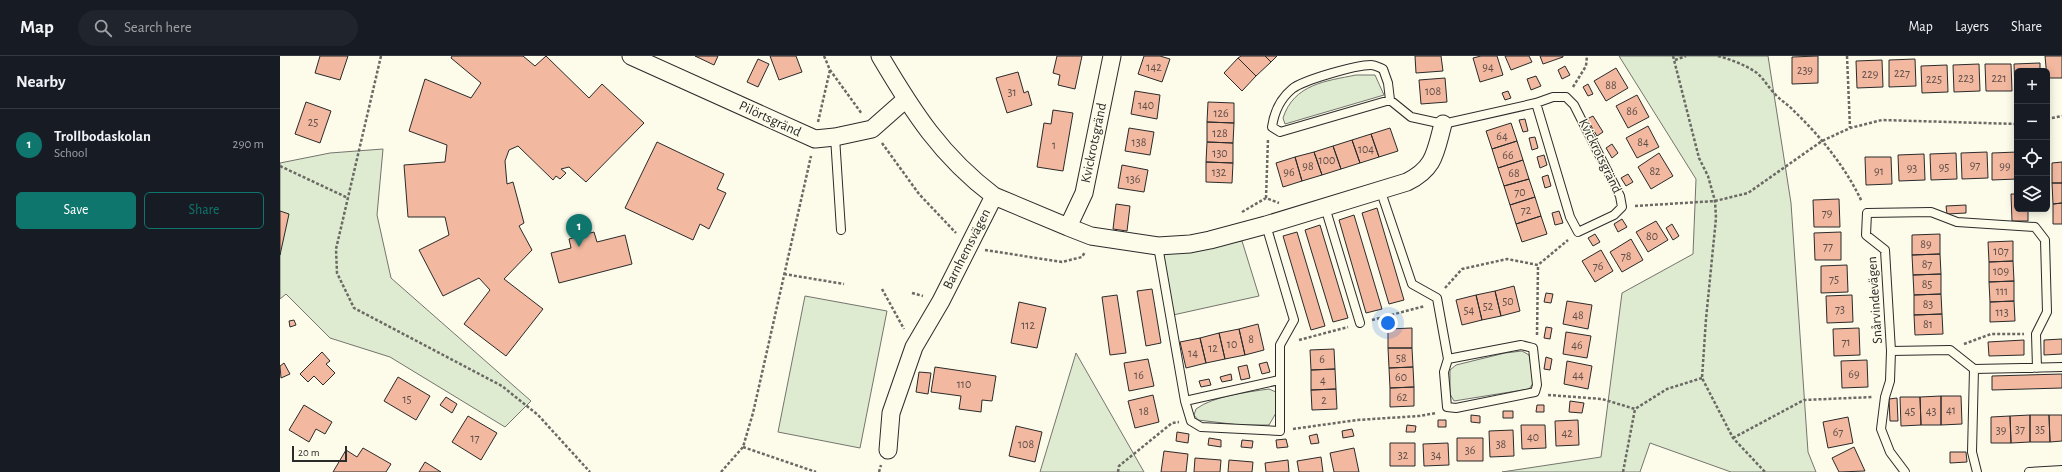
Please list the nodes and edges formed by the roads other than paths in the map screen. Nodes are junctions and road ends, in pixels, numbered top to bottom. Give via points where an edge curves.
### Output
1 (631, 56) edge
2 (880, 56) edge
3 (1112, 56) edge
4 (906, 100) junction
5 (1390, 100) junction
6 (1536, 103) junction
7 (1444, 124) junction
8 (835, 137) junction
9 (1380, 189) junction
10 (994, 196) junction
11 (1325, 206) junction
12 (1266, 225) junction
13 (1068, 227) junction
14 (841, 230) dead end
15 (1158, 246) junction
16 (1360, 323) dead end
17 (1891, 351) junction
18 (1448, 359) junction
19 (2062, 367) edge
20 (2037, 368) junction
21 (1974, 369) junction
22 (1279, 380) junction
23 (1185, 401) junction
24 (888, 450) dead end
25 (2062, 470) edge
26 (1905, 472) edge
27 (1977, 472) edge
28 (2029, 472) edge

1 - 8 street, Pilörtsgränd via 815,139
2 - 4 street, Barnhemsvägen
3 - 13 street, Kvickrotsgränd via 1084,193
4 - 8 street, Pilörtsgränd via 872,129
4 - 10 street, Barnhemsvägen via 930,134 957,164
5 - 5 lane via 1383,69 1372,65 1338,70 1292,89 1274,116 1272,127 1280,132
5 - 7 lane via 1411,117
6 - 6 lane, Kvickrotsgränd via 1553,97 1566,97 1574,105 1620,196 1622,206 1614,215 1578,232 1570,217
6 - 7 lane
7 - 9 street via 1432,160 1421,175 1407,182
8 - 14 lane
9 - 11 street
9 - 18 lane via 1412,284 1437,298
10 - 13 street
10 - 24 street, Barnhemsvägen via 941,301 914,346 891,412
11 - 12 street
11 - 16 lane
12 - 15 street via 1210,240
12 - 22 lane via 1294,320 1280,345
13 - 15 street via 1091,236
15 - 23 lane
17 - 20 lane, Snårvindevägen via 1885,250 1866,235 1867,213 1931,212 1957,222 2035,227 2045,240 2046,312 2036,334
17 - 21 lane, Snårvindevägen via 1950,350
17 - 26 lane, Snårvindevägen via 1890,381 1881,429 1890,452
18 - 18 lane via 1444,372 1447,407 1456,408 1535,392 1537,385 1532,348 1521,345
19 - 20 lane
20 - 21 lane
21 - 27 lane via 1972,452
22 - 23 lane
22 - 23 lane via 1280,431 1200,427 1191,421
25 - 28 lane

